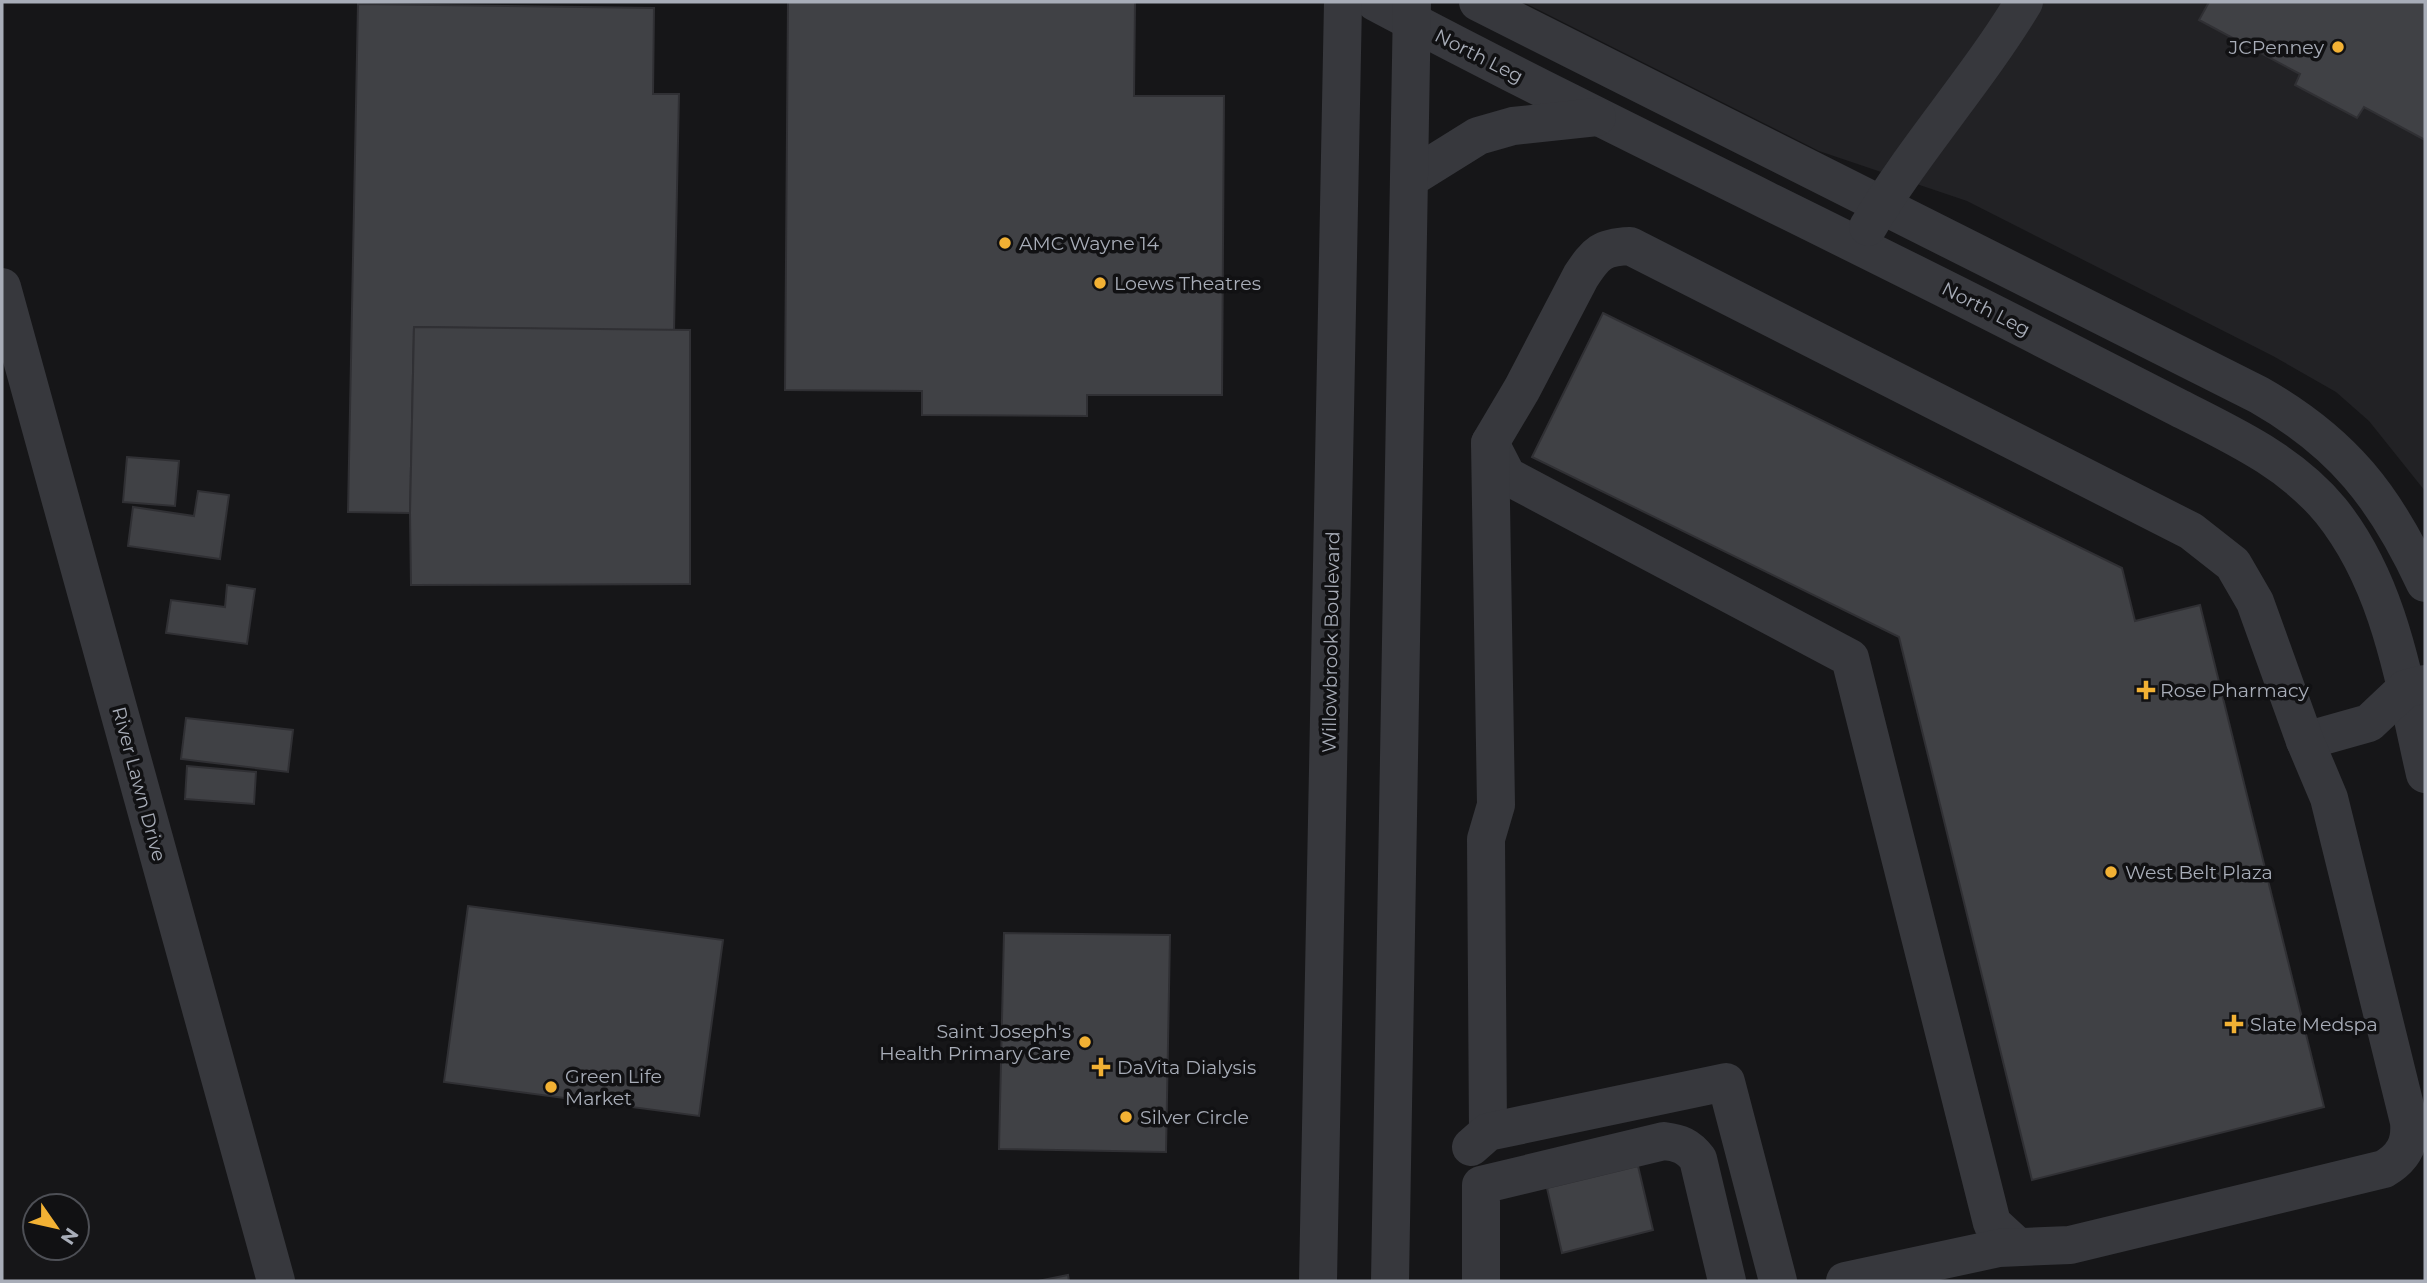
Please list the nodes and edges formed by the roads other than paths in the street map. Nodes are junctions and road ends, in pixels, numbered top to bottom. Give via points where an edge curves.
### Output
1 (1343, 2) edge
2 (1375, 2) edge
3 (1478, 2) edge
4 (2024, 2) edge
5 (1411, 11) edge
6 (1597, 117) junction
7 (1409, 179) junction
8 (1881, 206) junction
9 (1858, 244) junction
10 (2, 287) edge
11 (1490, 443) junction
12 (2415, 548) edge
13 (2425, 583) edge
14 (2415, 686) edge
15 (2369, 723) junction
16 (2421, 736) edge
17 (2305, 741) junction
18 (2425, 774) edge
19 (2018, 1247) junction
20 (276, 1281) edge
21 (1318, 1281) edge
22 (1390, 1281) edge
23 (1481, 1281) edge
24 (1727, 1281) edge
25 (1778, 1281) edge
26 (1845, 1281) edge

1 - 21 street, Willowbrook Boulevard
2 - 5 street, North Leg
3 - 8 street
4 - 8 street
5 - 6 street, North Leg
5 - 7 street
6 - 7 street via 1513,126 1478,136
6 - 9 street, North Leg
7 - 22 street
8 - 9 street
8 - 12 street via 2291,413 2354,467
9 - 14 street, North Leg via 2206,421 2281,464 2329,509 2350,537 2368,568
10 - 20 street, River Lawn Drive
11 - 17 street via 1593,258 1604,249 1630,246 2191,531 2233,564 2255,603
11 - 19 street via 1507,476 1850,658 1992,1223
11 - 25 street via 1496,805 1486,839 1479,1140 1726,1082
12 - 13 street
14 - 15 street
14 - 16 street, North Leg
15 - 16 street
15 - 17 street
16 - 18 street, North Leg
17 - 19 street via 2329,798 2409,1122 2403,1153 2384,1169 2070,1245
19 - 26 street
23 - 24 street via 1480,1185 1664,1141 1689,1148 1698,1159

